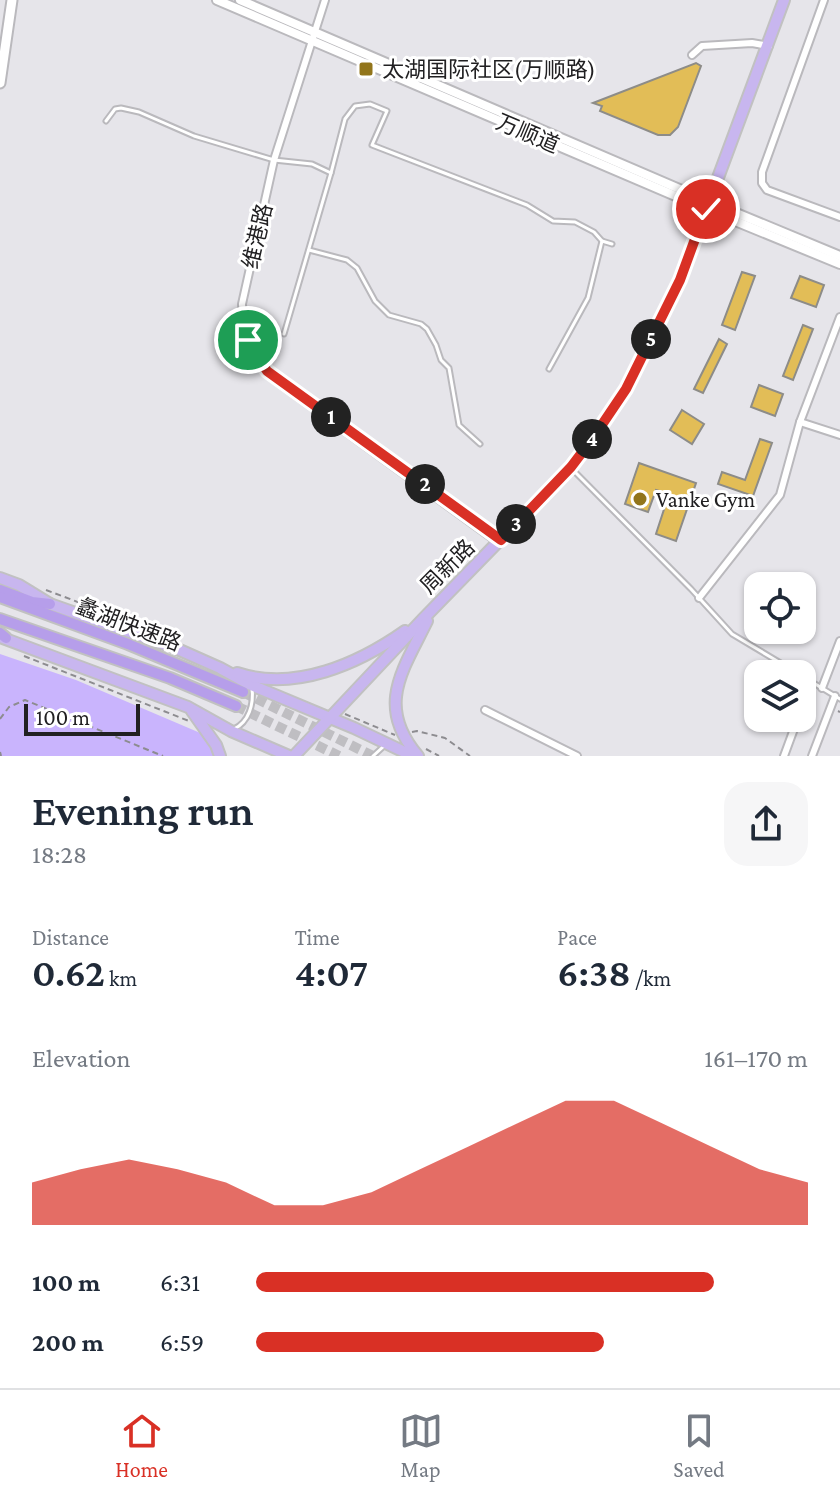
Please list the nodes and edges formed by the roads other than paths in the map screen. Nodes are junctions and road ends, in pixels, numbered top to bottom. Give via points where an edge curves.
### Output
1 (12, 0) edge
2 (217, 0) edge
3 (240, 0) edge
4 (327, 0) edge
5 (786, 0) edge
6 (824, 0) edge
7 (315, 36) junction
8 (769, 46) junction
9 (692, 55) dead end
10 (0, 83) edge
11 (106, 121) dead end
12 (276, 160) junction
13 (331, 173) junction
14 (709, 206) junction
15 (840, 217) edge
16 (602, 241) junction
17 (612, 244) dead end
18 (309, 250) junction
19 (840, 256) edge
20 (840, 264) edge
21 (840, 317) edge
22 (284, 334) dead end
23 (549, 369) dead end
24 (800, 422) junction
25 (839, 432) edge
26 (480, 444) dead end
27 (573, 470) junction
28 (501, 542) junction
29 (0, 578) edge
30 (0, 590) edge
31 (0, 597) edge
32 (699, 598) junction
33 (50, 604) junction
34 (0, 619) edge
35 (425, 620) junction
36 (2, 636) edge
37 (840, 641) edge
38 (776, 660) edge
39 (220, 668) junction
40 (816, 684) edge
41 (822, 688) junction
42 (247, 689) junction
43 (838, 697) edge
44 (236, 706) tunnel mouth
45 (188, 707) junction
46 (485, 710) dead end
47 (330, 719) junction
48 (231, 731) junction
49 (793, 732) edge
50 (387, 744) junction
51 (220, 756) edge
52 (294, 756) edge
53 (373, 756) edge
54 (416, 756) edge
55 (577, 756) edge
56 (784, 756) edge
57 (812, 756) edge

1 - 10 main road
2 - 7 street, 万顺道
3 - 7 street, 万顺道
4 - 7 street, 维港路
5 - 8 main road, 周新路
5 - 14 main road, 周新路
6 - 15 street via 762,183 767,190
7 - 12 street, 维港路
7 - 14 street, 万顺道
8 - 9 street via 702,46
8 - 14 main road, 周新路
11 - 12 lane via 115,109 139,112 194,136
12 - 13 lane via 312,164
12 - 28 street, 维港路 via 246,305 248,340 267,371
13 - 16 lane via 345,119 355,106 370,104 387,111 372,145 527,205 553,221 575,222
13 - 18 lane
14 - 19 street, 万顺道
14 - 20 street, 万顺道
14 - 27 main road, 周新路 via 684,281 658,336 629,392
14 - 28 main road, 周新路 via 680,280 626,389 571,467
16 - 17 lane
16 - 23 lane via 588,298
18 - 22 lane
18 - 26 lane via 347,260 389,315 427,329 449,368 459,425
21 - 24 street
24 - 25 street
24 - 32 street via 780,495
27 - 28 main road, 周新路
27 - 32 lane
28 - 35 main road, 周新路
29 - 33 main road
30 - 33 highway
31 - 42 highway, 蠡湖快速路
32 - 38 lane via 732,634
33 - 39 main road
34 - 44 highway, 蠡湖快速路
35 - 39 main road via 367,654 320,673 263,678
35 - 47 main road, 周新路
35 - 54 main road via 396,697 396,715
36 - 45 main road
37 - 41 street
39 - 42 main road
40 - 41 lane
41 - 43 lane
42 - 47 main road
42 - 48 lane via 253,702 240,727
43 - 57 street
45 - 48 main road
45 - 51 main road
46 - 55 street
47 - 50 main road
47 - 52 main road, 周新路
48 - 52 main road
49 - 56 street
50 - 53 lane
50 - 54 main road

